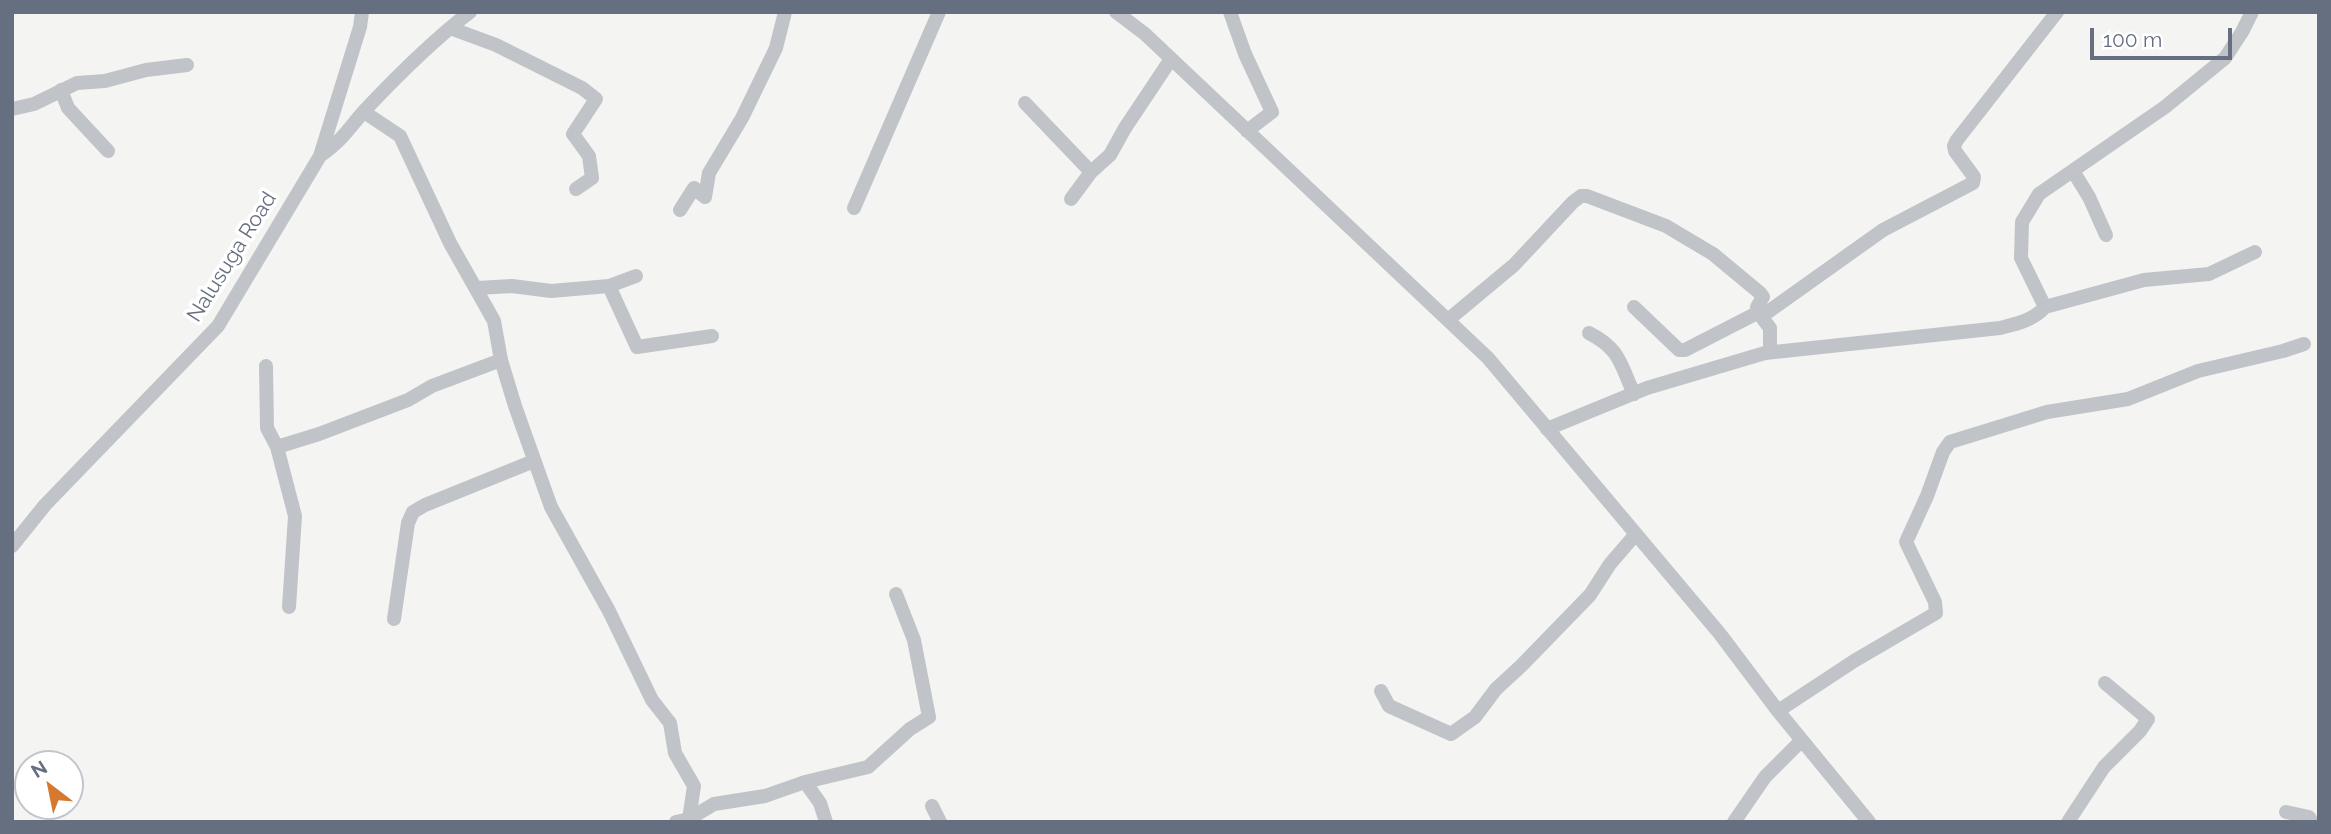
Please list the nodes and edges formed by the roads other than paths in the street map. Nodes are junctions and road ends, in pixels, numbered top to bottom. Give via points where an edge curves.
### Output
1 (362, 12) edge
2 (470, 12) edge
3 (785, 12) edge
4 (939, 12) edge
5 (1116, 12) edge
6 (1230, 12) edge
7 (2057, 12) edge
8 (2252, 12) edge
9 (450, 28) junction
10 (1171, 59) junction
11 (187, 65) dead end
12 (61, 90) junction
13 (1026, 103) dead end
14 (12, 109) edge
15 (364, 112) junction
16 (1247, 131) junction
17 (108, 151) dead end
18 (320, 156) junction
19 (1091, 172) junction
20 (2073, 172) junction
21 (576, 189) dead end
22 (1071, 199) dead end
23 (854, 208) dead end
24 (680, 210) dead end
25 (2106, 235) dead end
26 (2255, 252) dead end
27 (635, 276) dead end
28 (609, 286) junction
29 (477, 288) junction
30 (1634, 307) dead end
31 (2045, 307) junction
32 (1762, 313) junction
33 (1448, 320) junction
34 (1589, 333) dead end
35 (712, 336) dead end
36 (2304, 344) dead end
37 (1770, 352) junction
38 (501, 360) junction
39 (266, 366) dead end
40 (1634, 394) junction
41 (1547, 429) junction
42 (277, 447) junction
43 (534, 461) junction
44 (1636, 535) junction
45 (12, 546) edge
46 (896, 594) dead end
47 (289, 607) dead end
48 (394, 618) dead end
49 (2105, 682) dead end
50 (1381, 691) dead end
51 (1778, 711) junction
52 (1798, 744) dead end
53 (805, 782) junction
54 (932, 806) dead end
55 (2286, 812) dead end
56 (686, 821) edge
57 (826, 822) edge
58 (940, 822) edge
59 (1734, 822) edge
60 (1869, 822) edge
61 (2068, 822) edge
62 (2312, 822) edge

1 - 18 street, Nalusuga Road
2 - 9 street
3 - 24 street via 776,48 709,173 705,197 694,188
4 - 23 street
5 - 10 street
6 - 16 street via 1272,112
7 - 32 street via 1954,146 1974,177 1973,183 1882,230
8 - 20 street via 2225,58
9 - 15 street
9 - 21 street via 496,45 596,99 573,134 589,156 592,178
10 - 16 street
10 - 19 street via 1110,155
11 - 12 street via 77,83
12 - 14 street
12 - 17 street via 68,107
13 - 19 street
15 - 18 street via 340,142
15 - 29 street via 400,136 450,243
16 - 33 street
18 - 45 street, Nalusuga Road via 218,326 45,505
19 - 22 street
20 - 25 street
20 - 31 street via 2039,194 2022,222 2021,258
26 - 31 street via 2209,274 2144,280
27 - 28 street
28 - 29 street via 551,291
28 - 35 street via 637,347
29 - 38 street via 494,321
30 - 32 street via 1679,350
31 - 37 street via 2029,319 2000,328
32 - 33 street via 1757,307 1763,298 1760,293 1713,254 1666,226 1581,196 1514,265
32 - 37 street via 1770,328
33 - 41 street via 1488,358
34 - 40 street via 1615,352
36 - 51 street via 2198,371 2128,399 2047,412 1951,442 1906,542 1936,613
37 - 40 street
38 - 42 street via 319,435
38 - 43 street
39 - 42 street via 267,428
40 - 41 street
41 - 44 street
42 - 47 street via 295,516
43 - 48 street via 414,512 408,523
43 - 56 street via 551,507 652,700 670,723 675,753 694,786
44 - 50 street via 1590,595 1496,689 1475,717 1451,734 1389,706
44 - 51 street
46 - 53 street via 914,640 929,717 868,767
49 - 61 street via 2148,719 2104,766
51 - 60 street
52 - 59 street via 1765,777
53 - 56 street via 765,796 714,804
53 - 57 street via 820,803
54 - 58 street
55 - 62 street via 2309,817

